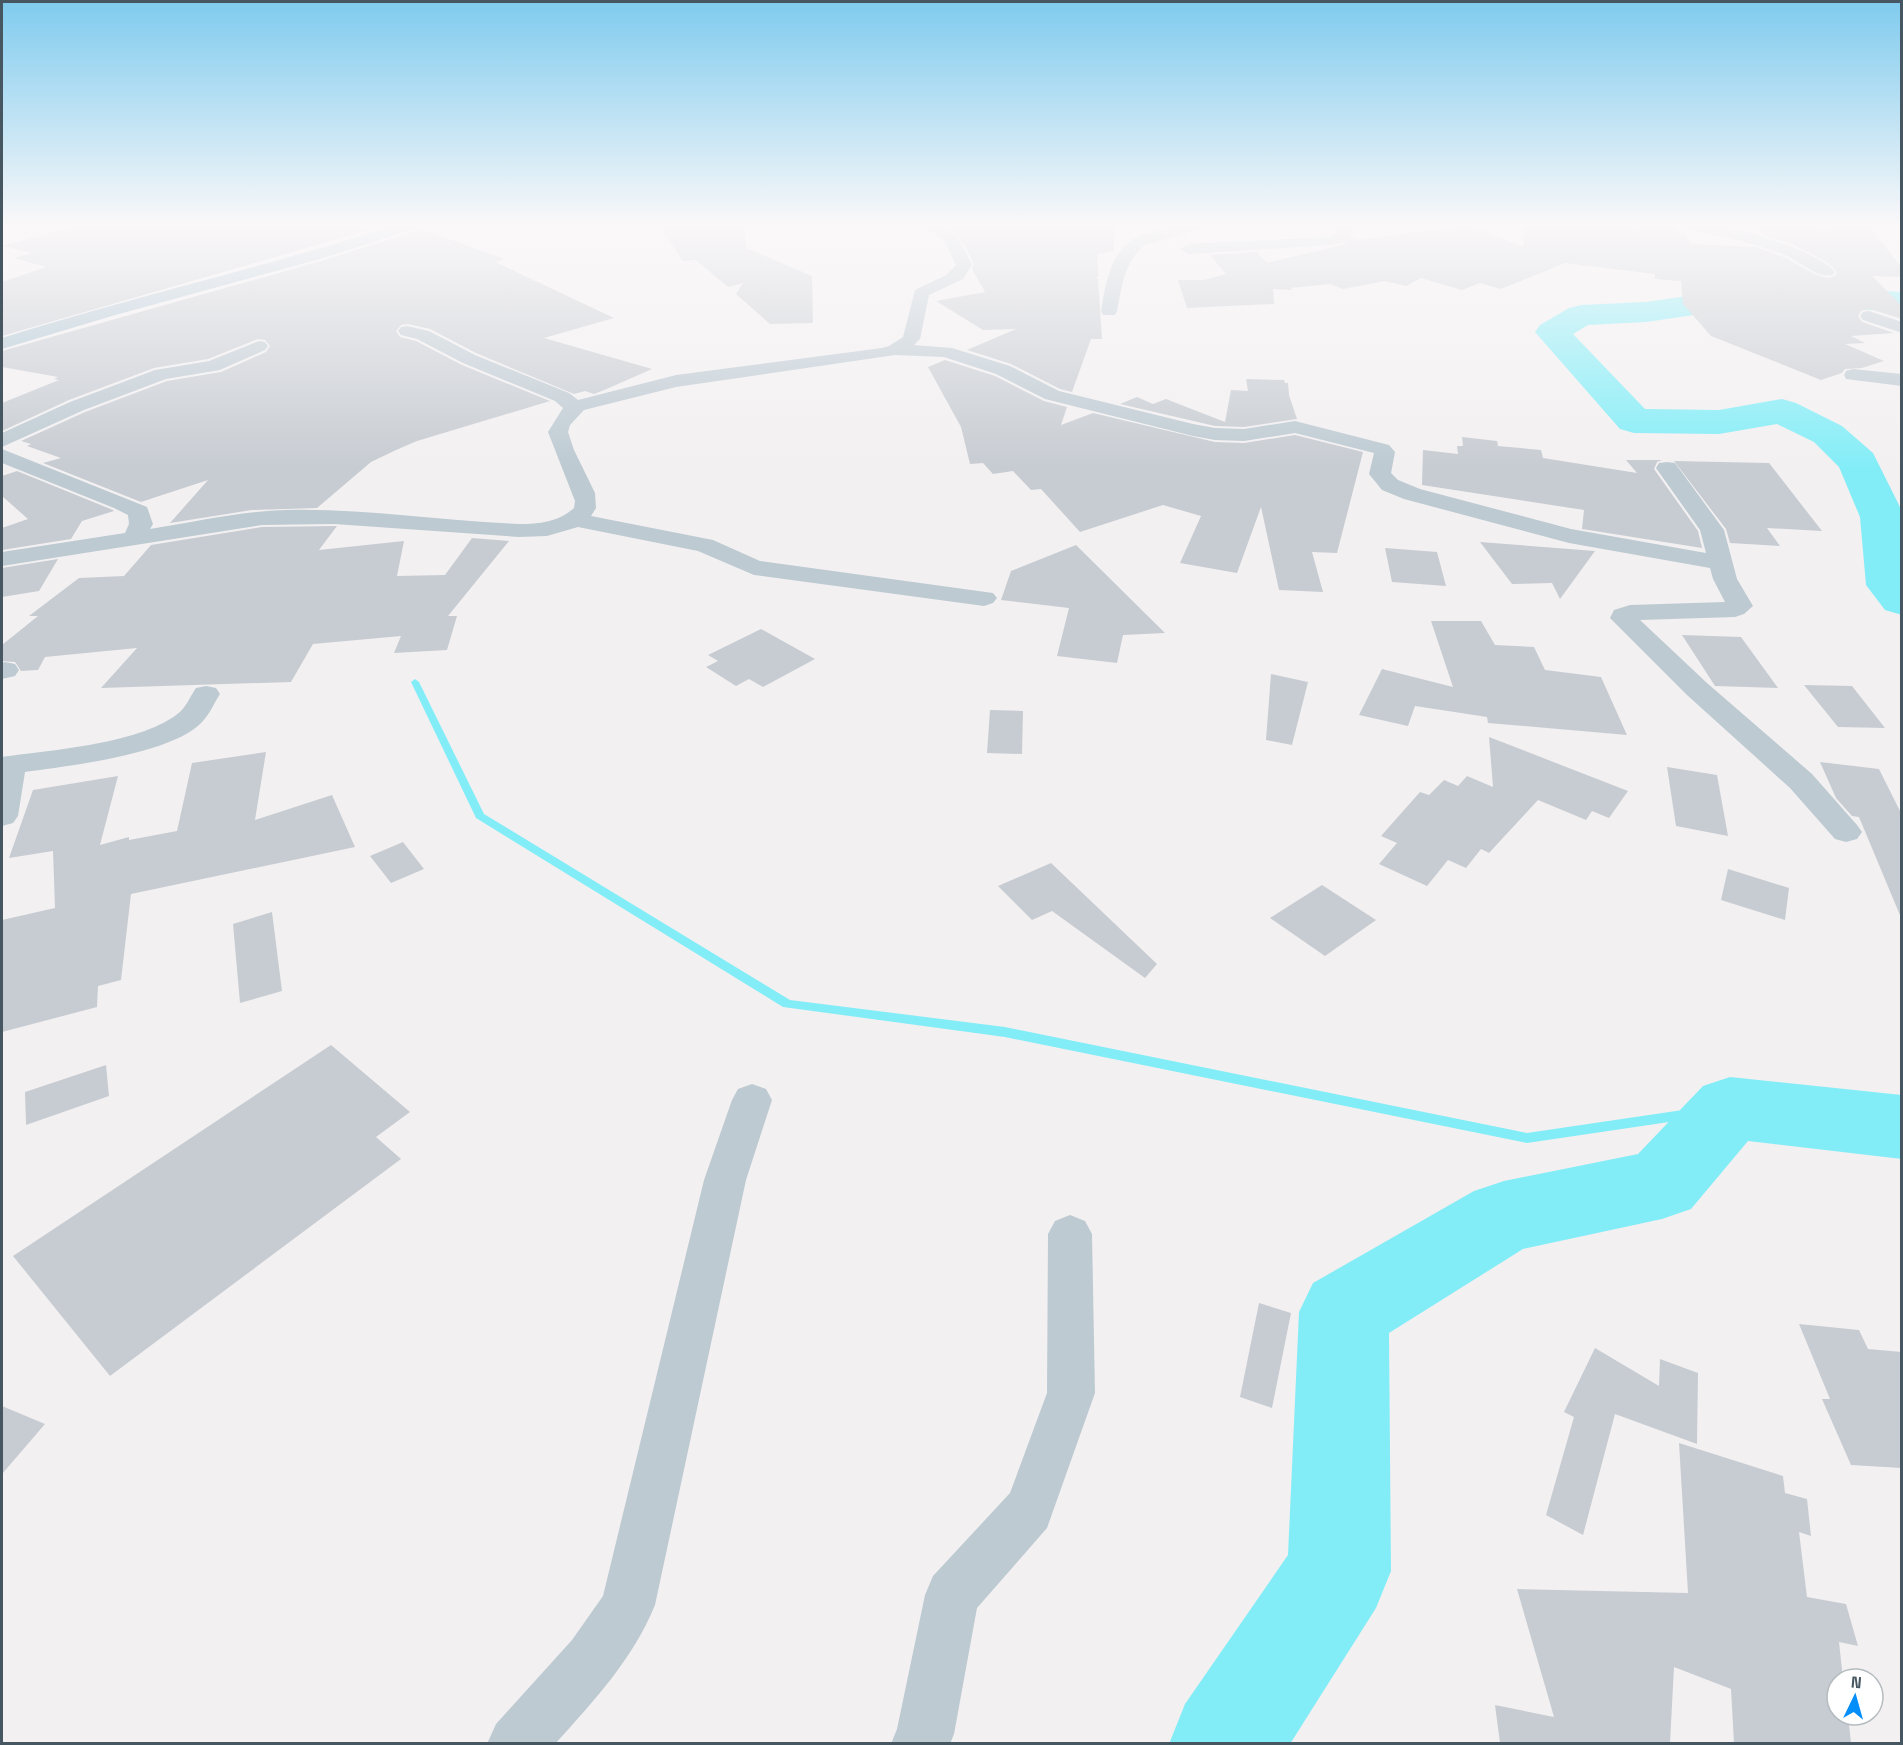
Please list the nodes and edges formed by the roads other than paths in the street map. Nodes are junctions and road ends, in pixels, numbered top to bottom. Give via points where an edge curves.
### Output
1 (136, 304) edge
2 (919, 304) edge
3 (1111, 304) edge
4 (1109, 311) dead end
5 (1869, 316) dead end
6 (1902, 328) edge
7 (407, 330) dead end
8 (2, 344) edge
9 (259, 346) dead end
10 (895, 350) junction
11 (1853, 375) dead end
12 (1902, 380) edge
13 (573, 407) junction
14 (2, 441) edge
15 (2, 455) edge
16 (1667, 468) dead end
17 (574, 519) junction
18 (134, 538) junction
19 (2, 559) edge
20 (1720, 563) junction
21 (984, 598) dead end
22 (206, 694) dead end
23 (6, 765) edge
24 (2, 816) edge
25 (1846, 832) dead end
26 (752, 1100) dead end
27 (1070, 1234) dead end
28 (516, 1743) edge
29 (920, 1743) edge

1 - 8 main road
2 - 10 street via 911,339
3 - 4 street
5 - 6 street
7 - 13 street via 562,397
9 - 14 street via 213,366 152,377 47,418
10 - 13 street via 676,381
10 - 20 street via 946,352 1003,370 1052,396 1204,433 1244,435 1295,427 1339,436 1382,449 1385,452 1380,474 1390,485 1412,494 1569,536
11 - 12 street
13 - 17 street via 558,431 587,498 585,508
15 - 18 street via 39,474 72,483 139,512 141,524
16 - 20 street via 1712,530
17 - 18 street via 543,530 515,530 295,516
17 - 21 street via 705,545 763,569
18 - 19 street
20 - 25 street via 1740,606 1630,613 1623,618 1696,689 1801,781
22 - 23 street via 192,716 157,735 99,751
23 - 24 street
26 - 28 street via 725,1180 628,1605 612,1632
27 - 29 street via 1071,1393 1029,1510 952,1595

